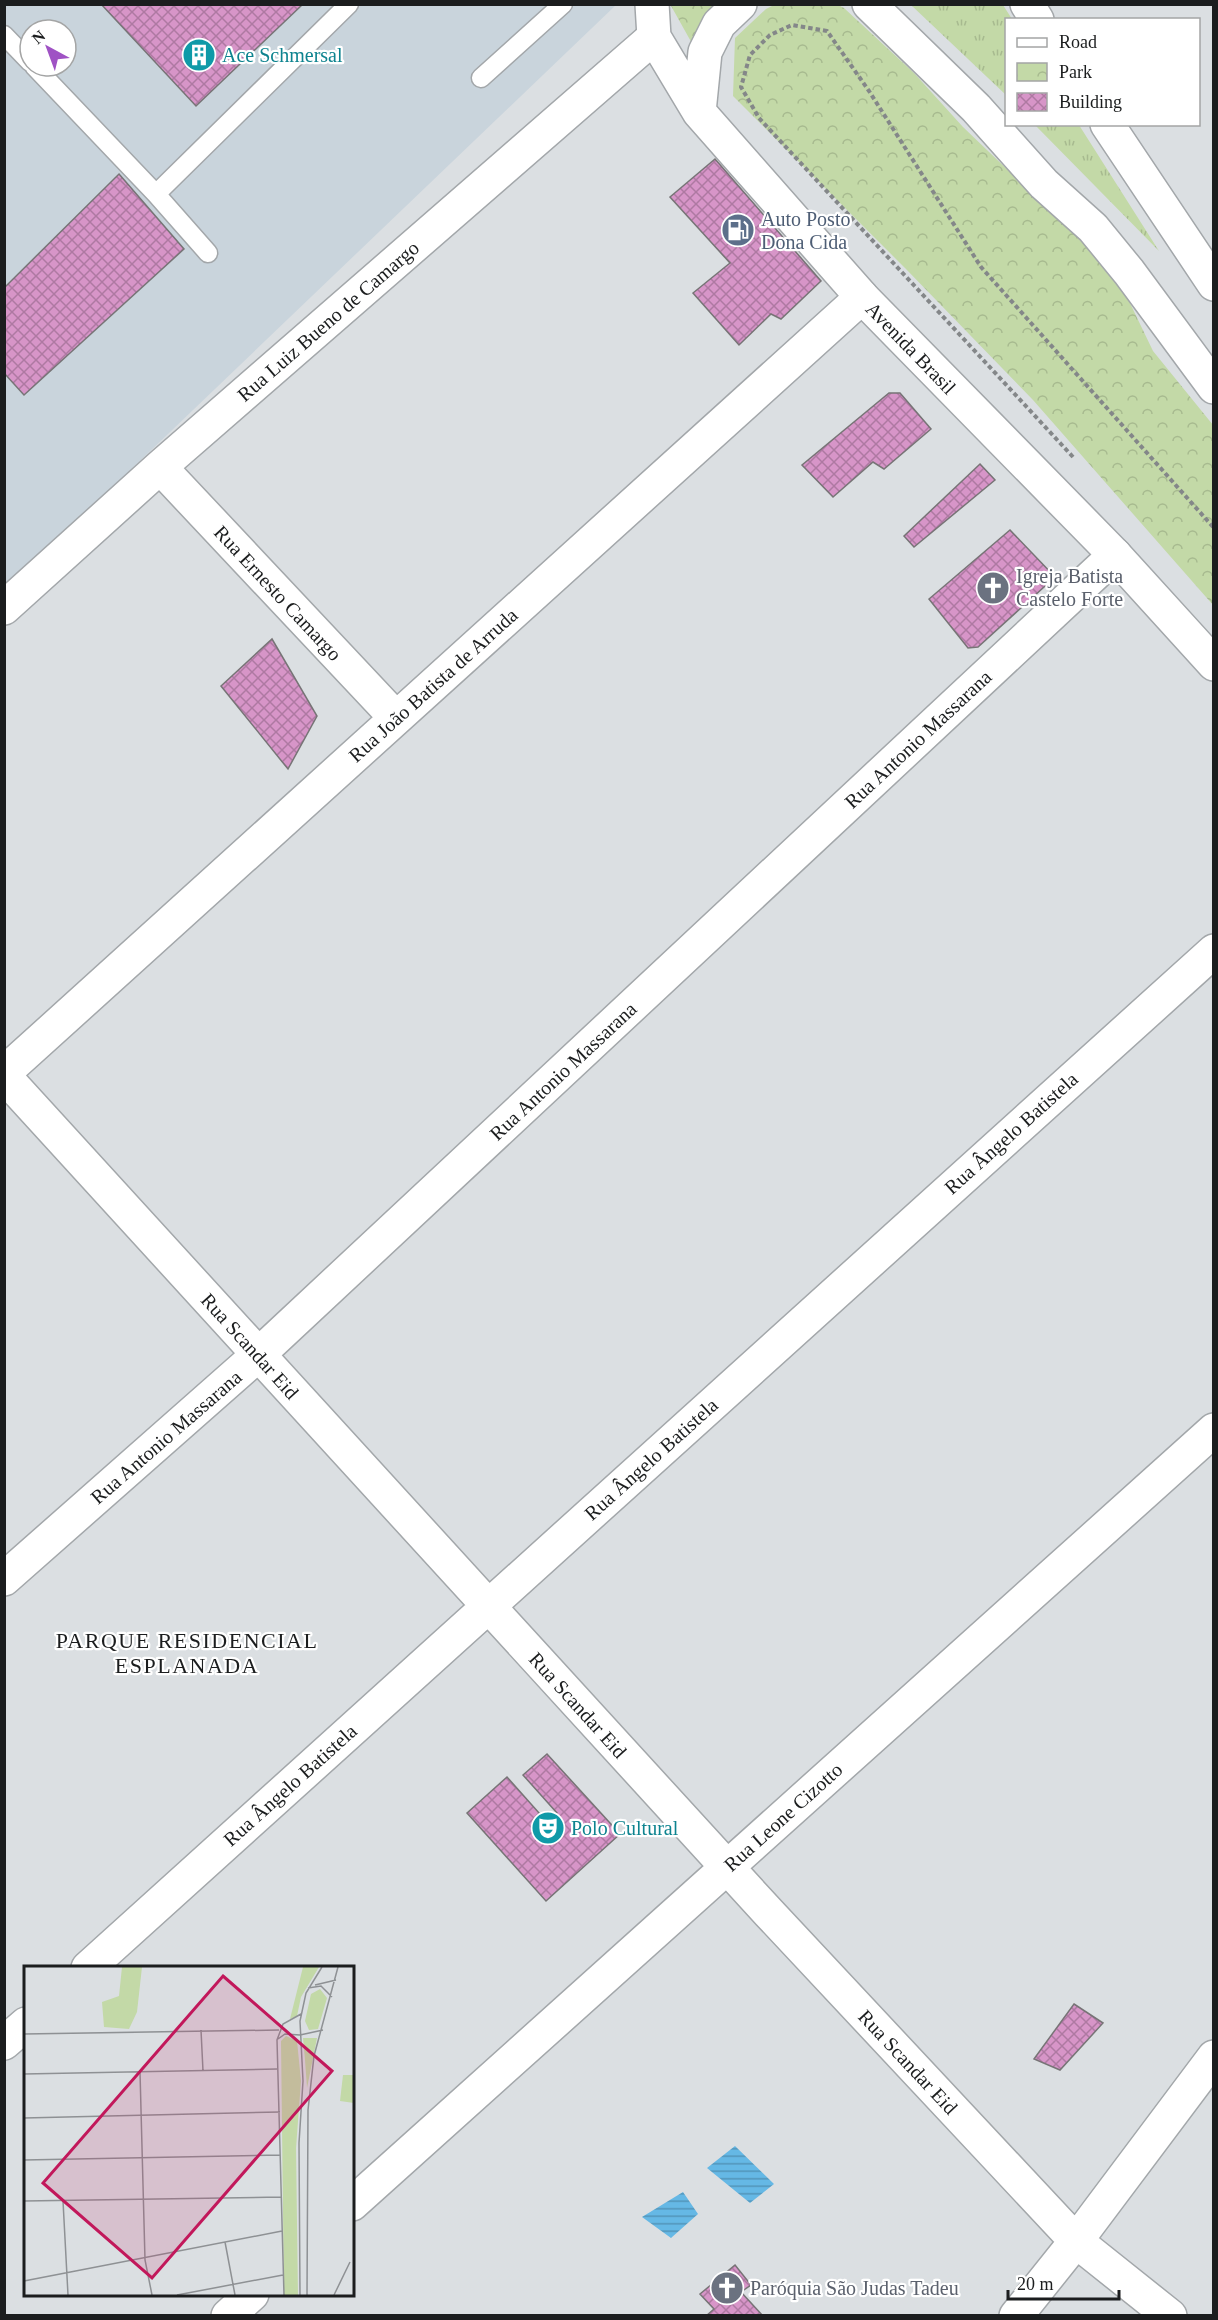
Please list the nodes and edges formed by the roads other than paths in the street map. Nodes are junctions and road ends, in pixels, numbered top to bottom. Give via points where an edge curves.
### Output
1 (348, 4) edge
2 (563, 4) edge
3 (652, 4) edge
4 (740, 4) edge
5 (869, 4) edge
6 (1027, 4) edge
7 (1036, 18) edge
8 (4, 35) edge
9 (654, 37) junction
10 (18, 50) edge
11 (45, 78) edge
12 (481, 78) dead end
13 (699, 112) junction
14 (1108, 126) edge
15 (156, 194) junction
16 (208, 253) dead end
17 (1214, 284) edge
18 (862, 297) junction
19 (1214, 387) edge
20 (160, 467) junction
21 (1115, 555) junction
22 (4, 608) edge
23 (1214, 664) edge
24 (396, 718) junction
25 (1214, 951) edge
26 (4, 1075) edge
27 (258, 1355) junction
28 (1214, 1430) edge
29 (4, 1579) edge
30 (488, 1606) junction
31 (727, 1867) junction
32 (90, 1966) edge
33 (24, 2026) edge
34 (4, 2043) edge
35 (1214, 2057) edge
36 (354, 2202) edge
37 (1076, 2241) junction
38 (251, 2296) edge
39 (228, 2316) edge
40 (1016, 2316) edge
41 (1170, 2316) edge

1 - 15 lane
2 - 12 lane
3 - 9 street, Avenida Brasil
4 - 13 street via 718,24 705,52
5 - 19 street via 975,108 1044,184 1093,228
6 - 7 street
8 - 10 lane
9 - 13 street, Avenida Brasil
9 - 20 street, Rua Luiz Bueno de Camargo
11 - 15 lane
13 - 18 street, Avenida Brasil
14 - 17 street
15 - 16 lane
18 - 21 street, Avenida Brasil
18 - 24 street, Rua João Batista de Arruda
20 - 22 street, Rua Luiz Bueno de Camargo
20 - 24 street, Rua Ernesto Camargo
21 - 23 street, Avenida Brasil
21 - 27 street, Rua Antonio Massarana
24 - 26 street, Rua João Batista de Arruda
25 - 30 street, Rua Ângelo Batistela
26 - 27 street, Rua Scandar Eid
27 - 29 street, Rua Antonio Massarana
27 - 30 street, Rua Scandar Eid
28 - 31 street, Rua Leone Cizotto
30 - 31 street, Rua Scandar Eid
30 - 32 street, Rua Ângelo Batistela
31 - 36 street, Rua Leone Cizotto
31 - 37 street, Rua Scandar Eid
33 - 34 street
35 - 37 street
37 - 40 street
37 - 41 street, Rua Scandar Eid
38 - 39 street

